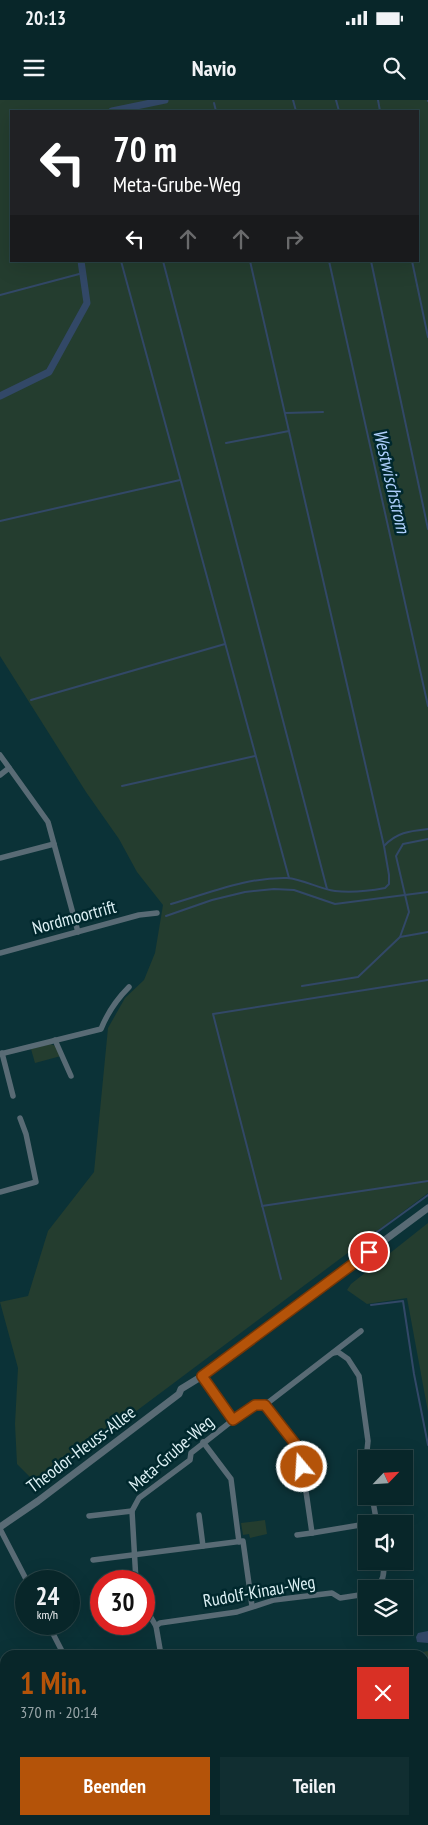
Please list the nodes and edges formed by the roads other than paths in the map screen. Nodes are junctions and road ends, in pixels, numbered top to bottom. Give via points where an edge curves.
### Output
1 (0, 755) edge
2 (9, 768) junction
3 (0, 775) edge
4 (54, 844) junction
5 (0, 858) edge
6 (157, 913) dead end
7 (78, 932) junction
8 (0, 953) edge
9 (128, 988) dead end
10 (55, 1040) junction
11 (1, 1053) edge
12 (71, 1076) dead end
13 (13, 1096) dead end
14 (20, 1118) dead end
15 (0, 1192) edge
16 (428, 1208) edge
17 (361, 1330) dead end
18 (333, 1354) junction
19 (200, 1377) junction
20 (265, 1405) junction
21 (233, 1420) junction
22 (203, 1442) junction
23 (367, 1450) edge
24 (132, 1511) junction
25 (199, 1515) dead end
26 (89, 1516) dead end
27 (358, 1525) edge
28 (0, 1528) edge
29 (312, 1532) junction
30 (297, 1535) dead end
31 (239, 1542) junction
32 (203, 1546) junction
33 (133, 1555) junction
34 (93, 1560) dead end
35 (21, 1570) edge
36 (135, 1570) edge
37 (358, 1595) edge
38 (252, 1606) junction
39 (156, 1626) joint
40 (54, 1635) edge
41 (61, 1650) edge
42 (161, 1650) edge

1 - 2 street
2 - 3 street
2 - 4 street via 48,822
4 - 5 street
4 - 7 street
6 - 7 street, Nordmoortrift
7 - 8 street, Nordmoortrift
9 - 10 street via 121,994 101,1029
10 - 11 street
10 - 12 street
11 - 13 street
14 - 15 street via 36,1182
16 - 19 street, Theodor-Heuss-Allee
17 - 18 street, Meta-Grube-Weg
18 - 20 street, Meta-Grube-Weg
18 - 23 street via 338,1352 348,1359 360,1376
19 - 21 street, Meta-Grube-Weg
19 - 28 street, Theodor-Heuss-Allee
20 - 21 street, Meta-Grube-Weg via 255,1405
20 - 29 street via 300,1450
21 - 22 street, Meta-Grube-Weg
22 - 24 street, Meta-Grube-Weg via 191,1453 190,1460 139,1498
22 - 31 street via 231,1479
24 - 26 street, Meta-Grube-Weg
24 - 33 street, Meta-Grube-Weg
25 - 32 street
27 - 29 street
28 - 35 street
29 - 30 street
31 - 32 street
31 - 38 street via 243,1541
32 - 33 street
33 - 34 street
33 - 36 street, Meta-Grube-Weg
37 - 38 street, Rudolf-Kinau-Weg via 340,1598 332,1593
38 - 39 street, Rudolf-Kinau-Weg via 237,1612 160,1622
39 - 42 street
40 - 41 street

